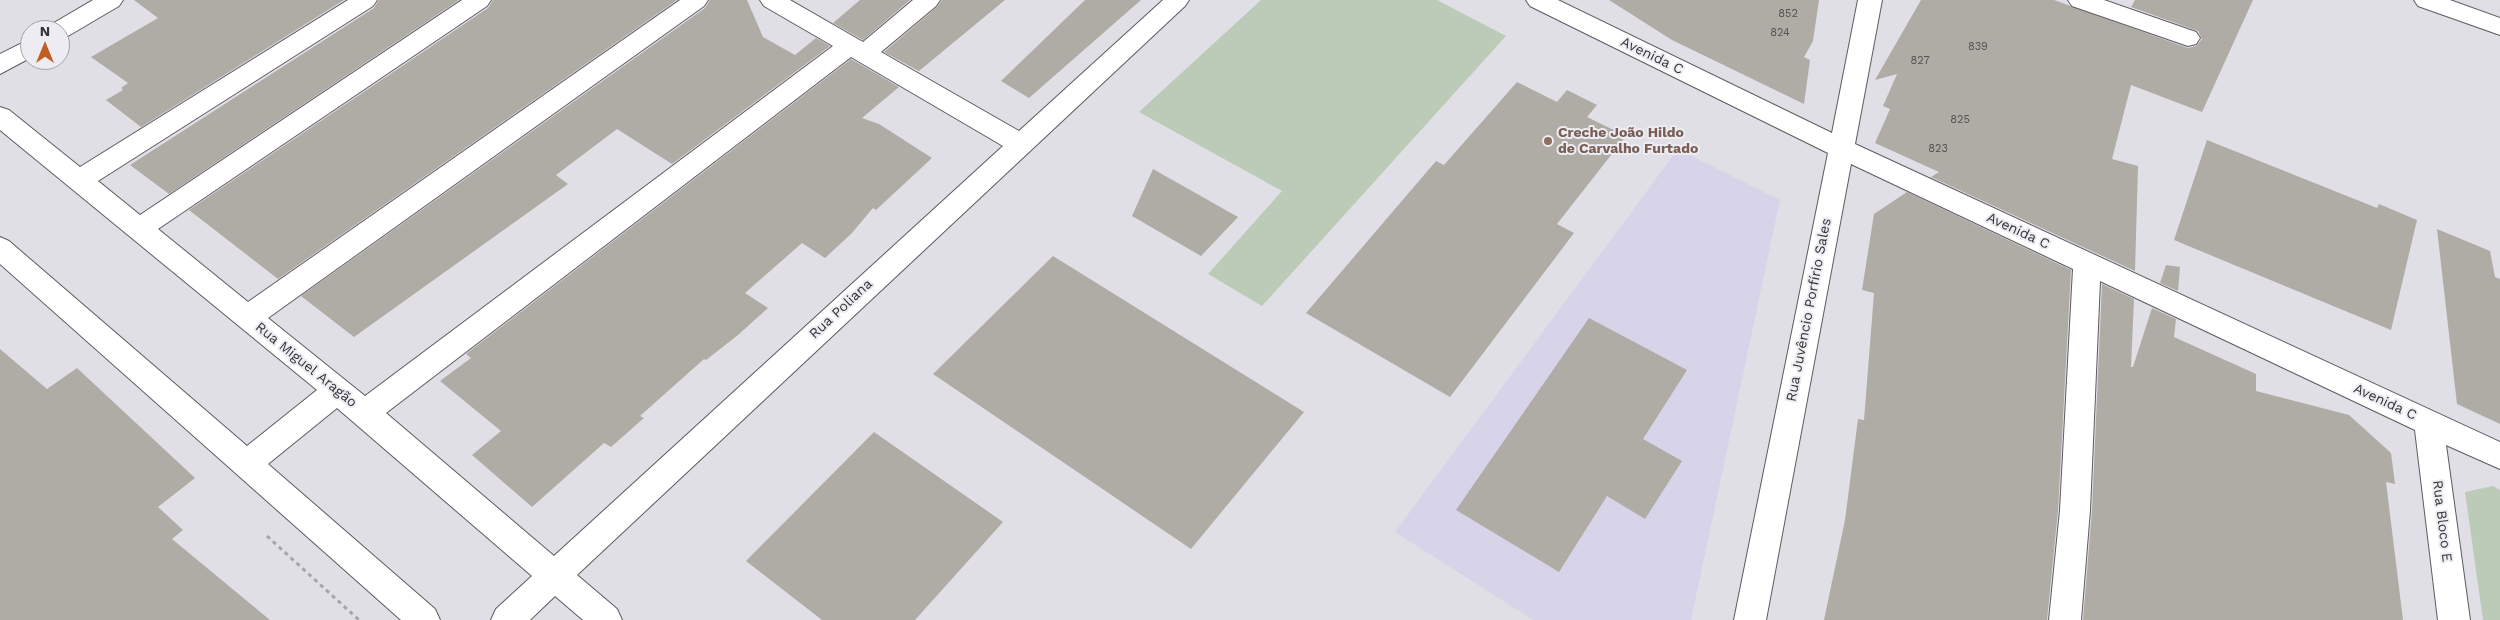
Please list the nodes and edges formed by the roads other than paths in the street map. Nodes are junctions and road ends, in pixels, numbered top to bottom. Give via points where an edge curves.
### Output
1 (111, 0) edge
2 (365, 0) edge
3 (479, 0) edge
4 (696, 0) edge
5 (772, 0) edge
6 (928, 0) edge
7 (1177, 0) edge
8 (1538, 0) edge
9 (1870, 0) edge
10 (2080, 0) edge
11 (2426, 0) edge
12 (2464, 7) edge
13 (70, 24) edge
14 (2500, 27) edge
15 (2188, 38) dead end
16 (858, 49) junction
17 (20, 53) edge
18 (0, 65) edge
19 (0, 116) edge
20 (1020, 144) junction
21 (1840, 148) junction
22 (80, 180) junction
23 (140, 228) junction
24 (0, 248) edge
25 (2087, 263) junction
26 (247, 318) junction
27 (337, 391) junction
28 (365, 413) junction
29 (2429, 423) junction
30 (2500, 456) edge
31 (245, 466) junction
32 (553, 576) junction
33 (424, 620) edge
34 (507, 620) edge
35 (606, 620) edge
36 (1750, 620) edge
37 (2066, 620) edge
38 (2454, 620) edge

1 - 13 street
2 - 22 street
3 - 23 street
4 - 26 street
5 - 16 street
6 - 16 street
7 - 20 street, Rua Poliana
8 - 21 street, Avenida C
9 - 21 street, Rua Juvêncio Porfírio Sales
10 - 15 street
11 - 12 street
12 - 14 street
16 - 20 street
16 - 28 street
17 - 18 street
19 - 22 street, Rua Miguel Aragão
20 - 32 street, Rua Poliana
21 - 25 street, Avenida C
21 - 36 street, Rua Juvêncio Porfírio Sales
22 - 23 street, Rua Miguel Aragão
23 - 26 street, Rua Miguel Aragão
24 - 31 street
25 - 29 street, Avenida C
25 - 37 street via 2075,510
26 - 27 street, Rua Miguel Aragão
27 - 28 street, Rua Miguel Aragão
27 - 31 street
28 - 32 street, Rua Miguel Aragão
29 - 30 street, Avenida C
29 - 38 street, Rua Bloco E
31 - 33 street
32 - 34 street, Rua Poliana
32 - 35 street, Rua Miguel Aragão

